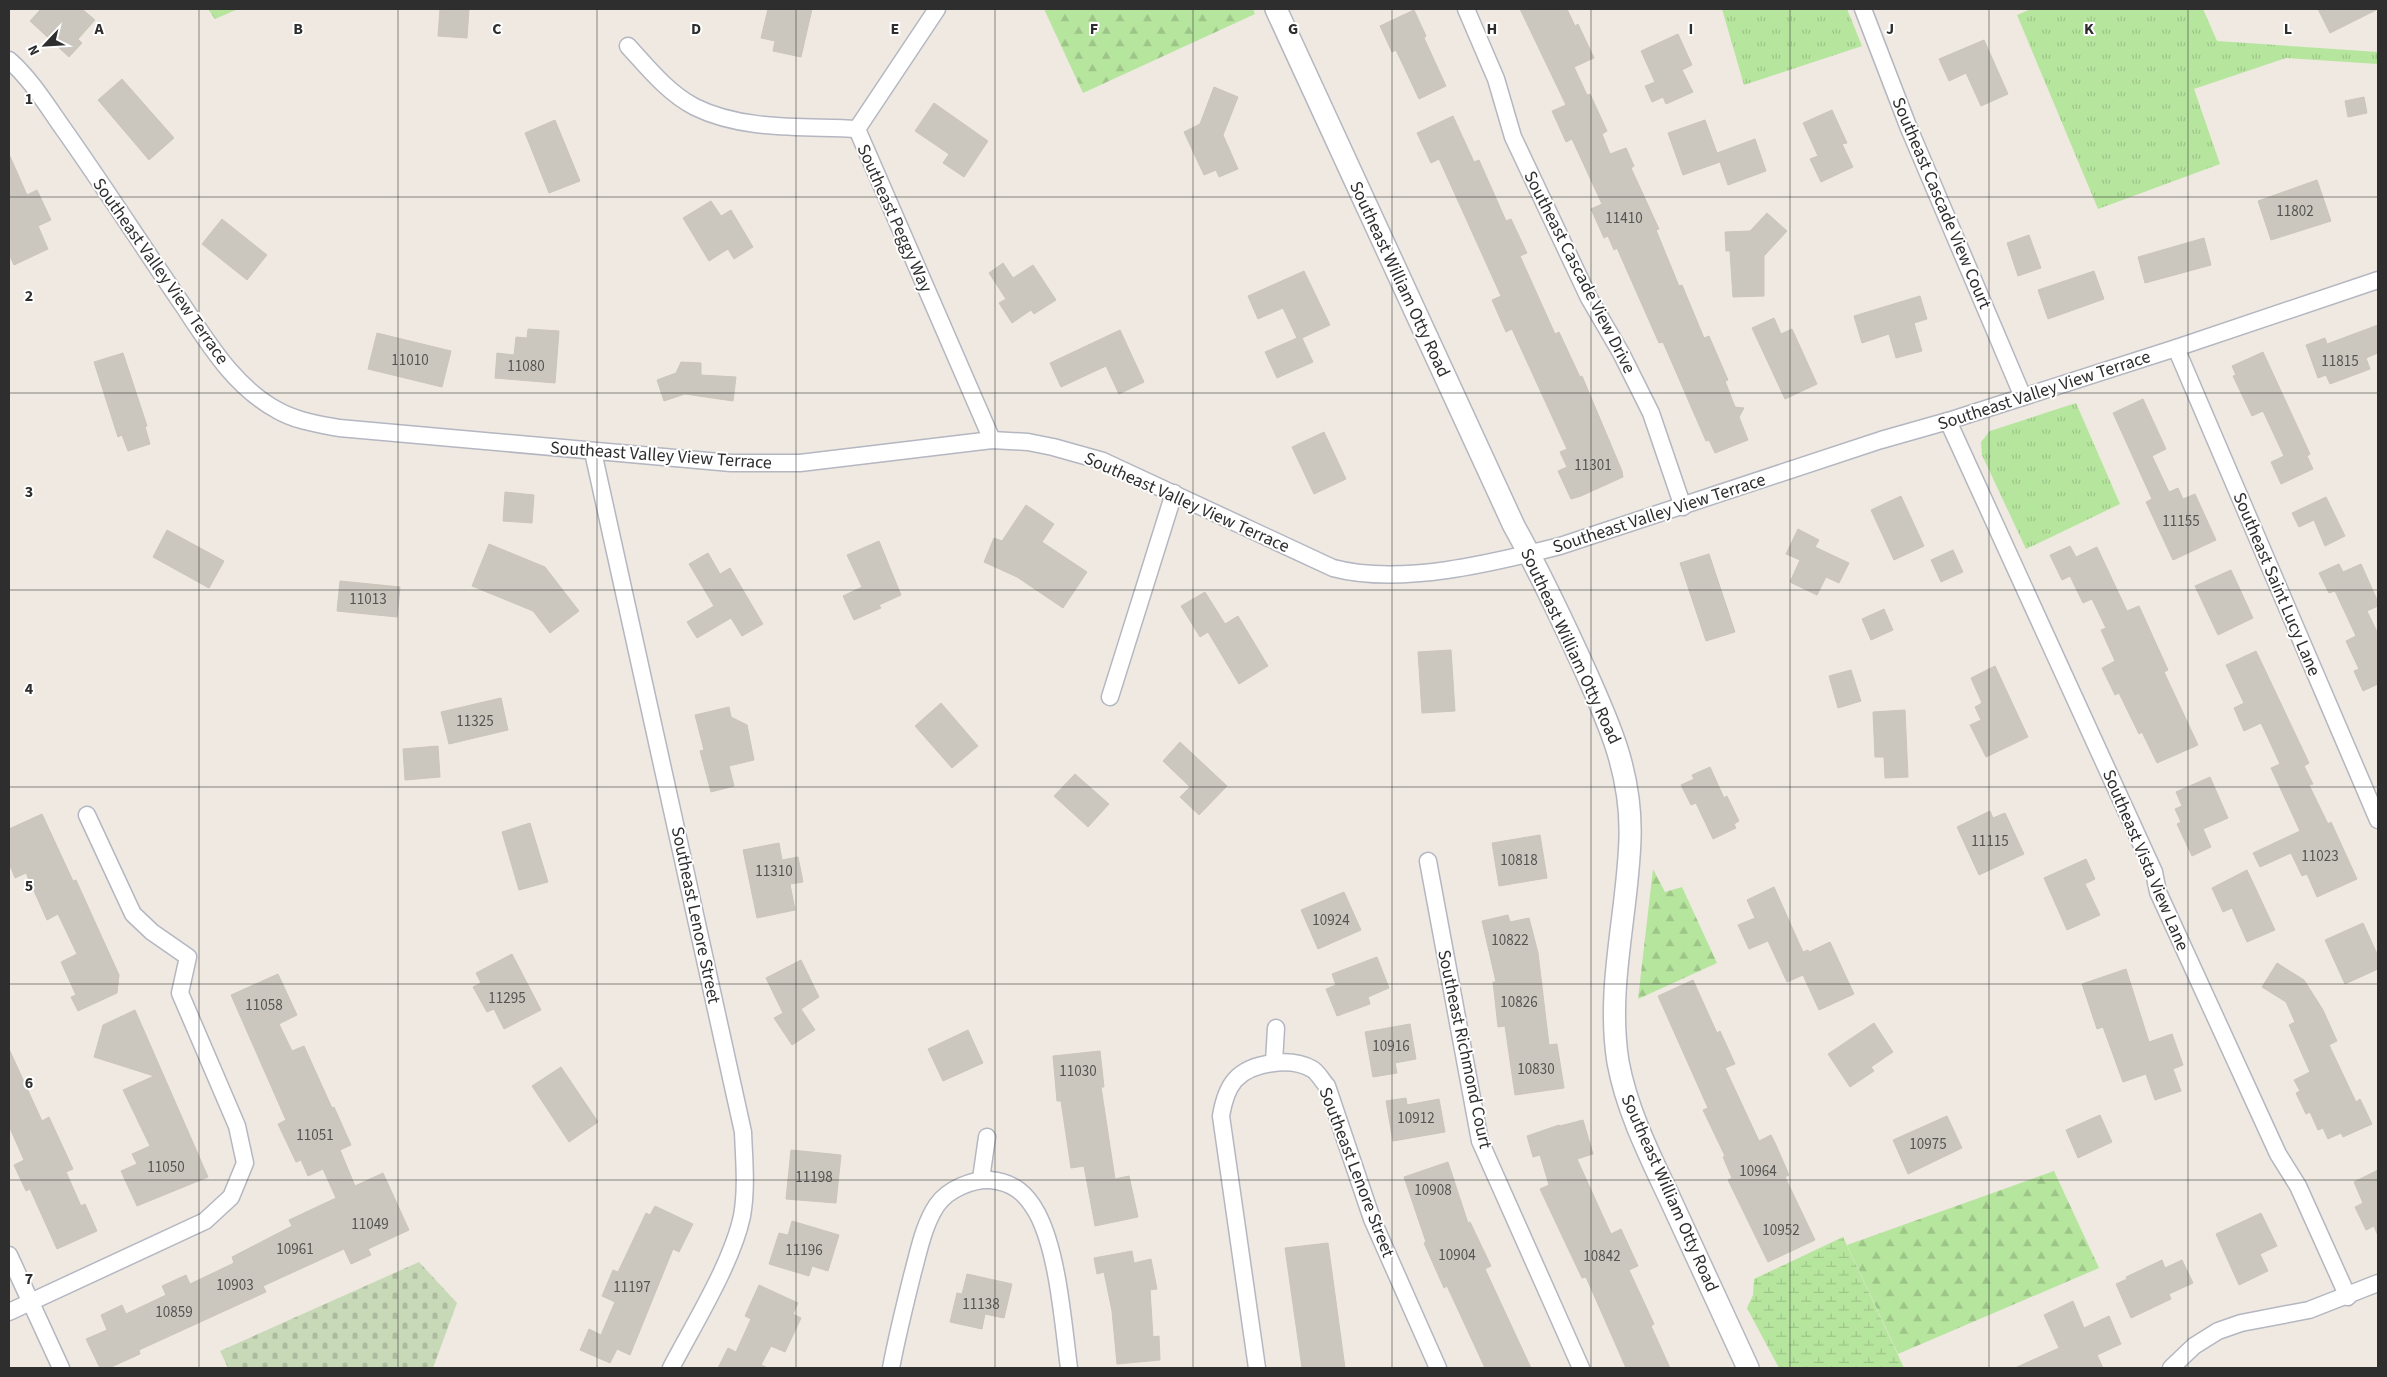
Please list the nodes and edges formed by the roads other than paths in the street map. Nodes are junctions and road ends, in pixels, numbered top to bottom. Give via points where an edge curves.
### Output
1 (937, 9) edge
2 (1276, 9) edge
3 (1466, 9) edge
4 (1863, 9) edge
5 (628, 46) dead end
6 (9, 60) edge
7 (856, 129) junction
8 (2378, 280) edge
9 (2176, 348) junction
10 (2023, 397) junction
11 (1948, 421) junction
12 (992, 440) junction
13 (593, 452) junction
14 (1174, 494) junction
15 (1683, 507) junction
16 (1529, 554) junction
17 (1110, 697) dead end
18 (87, 815) dead end
19 (2378, 820) edge
20 (1428, 861) dead end
21 (1276, 1028) dead end
22 (1274, 1062) junction
23 (987, 1137) dead end
24 (981, 1179) junction
25 (9, 1255) edge
26 (2378, 1283) edge
27 (2348, 1297) junction
28 (30, 1302) junction
29 (9, 1312) edge
30 (61, 1368) edge
31 (671, 1368) edge
32 (891, 1368) edge
33 (1069, 1368) edge
34 (1257, 1368) edge
35 (1438, 1368) edge
36 (1581, 1368) edge
37 (1748, 1368) edge
38 (2171, 1368) edge

1 - 7 street, Southeast Peggy Way
2 - 16 street, Southeast William Otty Road
3 - 15 street, Southeast Cascade View Drive via 1496,79 1513,137 1589,298 1651,413
4 - 10 street, Southeast Cascade View Court via 1908,126
5 - 7 street via 656,78 695,107 726,118 762,124
6 - 13 street, Southeast Valley View Terrace via 29,81 79,152 214,353 255,396 298,419 339,428
7 - 12 street, Southeast Peggy Way
8 - 9 street, Southeast Valley View Terrace
9 - 10 street, Southeast Valley View Terrace
9 - 19 street, Southeast Saint Lucy Lane
10 - 11 street, Southeast Valley View Terrace
11 - 15 street, Southeast Valley View Terrace via 1881,440
11 - 27 street, Southeast Vista View Lane via 2154,872 2158,892 2278,1154 2298,1186
12 - 13 street, Southeast Valley View Terrace via 800,463 731,463
12 - 14 street, Southeast Valley View Terrace via 1028,442 1078,452
13 - 31 street, Southeast Lenore Street via 743,1132 745,1175 742,1215 735,1241
14 - 16 street, Southeast Valley View Terrace via 1333,568 1354,574 1404,575
14 - 17 street
15 - 16 street, Southeast Valley View Terrace
16 - 37 street, Southeast William Otty Road via 1603,709 1626,774 1630,839 1614,1018 1623,1085 1649,1154
18 - 28 street via 133,914 188,957 180,994 237,1126 245,1163 231,1197 205,1221
20 - 36 street, Southeast Richmond Court via 1480,1141
21 - 22 street
22 - 34 street, Southeast Lenore Street via 1252,1068 1236,1080 1224,1102 1221,1116
22 - 35 street, Southeast Lenore Street via 1313,1069 1327,1086 1372,1219
23 - 24 street
24 - 32 street via 946,1195 937,1205 919,1248
24 - 33 street via 1014,1185 1038,1214 1050,1248
25 - 28 street
26 - 27 street
27 - 38 street via 2310,1310 2241,1323 2218,1332 2194,1346
28 - 29 street
28 - 30 street

